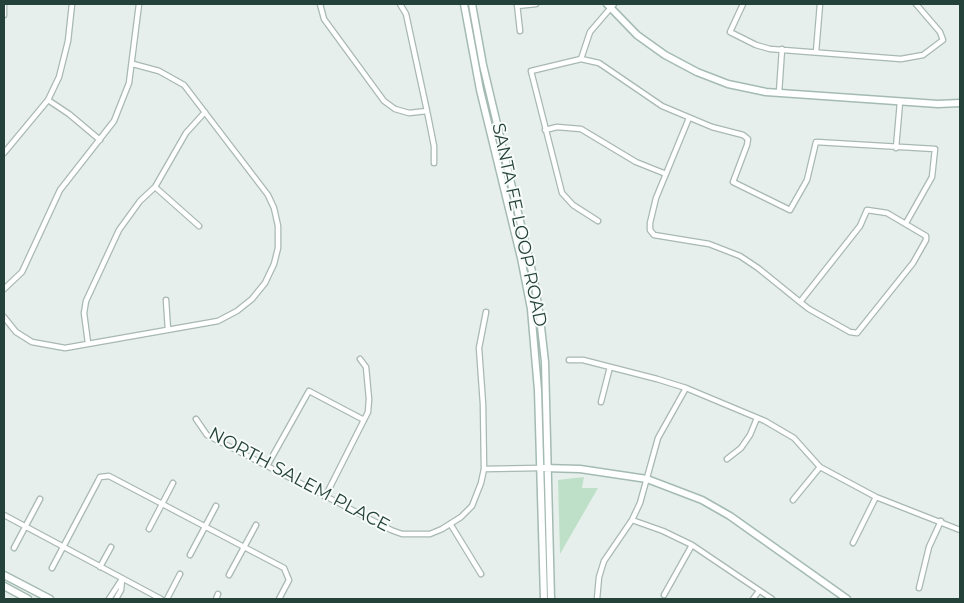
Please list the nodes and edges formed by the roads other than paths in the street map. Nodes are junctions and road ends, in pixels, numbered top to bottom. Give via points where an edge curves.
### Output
1 (4, 4) edge
2 (72, 4) edge
3 (139, 4) edge
4 (320, 4) edge
5 (400, 4) edge
6 (464, 4) edge
7 (472, 4) edge
8 (536, 4) edge
9 (743, 4) edge
10 (820, 4) edge
11 (916, 4) edge
12 (517, 5) edge
13 (610, 5) edge
14 (4, 14) edge
15 (520, 31) dead end
16 (782, 50) junction
17 (816, 52) junction
18 (581, 59) junction
19 (133, 64) junction
20 (779, 93) junction
21 (48, 100) junction
22 (900, 102) junction
23 (960, 103) edge
24 (427, 111) junction
25 (205, 112) junction
26 (689, 118) junction
27 (545, 130) junction
28 (100, 140) junction
29 (896, 148) junction
30 (4, 152) edge
31 (434, 163) dead end
32 (666, 174) junction
33 (154, 187) junction
34 (598, 220) dead end
35 (906, 223) junction
36 (199, 226) dead end
37 (4, 289) edge
38 (166, 300) dead end
39 (800, 302) junction
40 (486, 312) dead end
41 (4, 317) edge
42 (168, 330) junction
43 (88, 343) junction
44 (360, 360) dead end
45 (569, 360) dead end
46 (610, 367) junction
47 (686, 388) junction
48 (601, 402) dead end
49 (196, 418) dead end
50 (757, 418) junction
51 (364, 420) junction
52 (727, 459) dead end
53 (266, 466) junction
54 (820, 466) junction
55 (540, 468) junction
56 (548, 468) junction
57 (484, 469) junction
58 (646, 479) junction
59 (173, 484) dead end
60 (325, 497) junction
61 (876, 498) junction
62 (40, 499) dead end
63 (793, 500) dead end
64 (162, 503) junction
65 (216, 506) dead end
66 (4, 515) edge
67 (632, 520) junction
68 (941, 521) junction
69 (256, 525) dead end
70 (451, 525) junction
71 (205, 526) junction
72 (25, 527) junction
73 (149, 529) dead end
74 (960, 530) edge
75 (853, 543) dead end
76 (692, 545) junction
77 (244, 546) junction
78 (63, 547) junction
79 (111, 547) dead end
80 (14, 548) dead end
81 (190, 555) dead end
82 (100, 567) junction
83 (52, 568) dead end
84 (180, 574) dead end
85 (481, 574) dead end
86 (4, 575) edge
87 (229, 575) dead end
88 (122, 579) junction
89 (4, 586) edge
90 (919, 588) dead end
91 (759, 590) junction
92 (218, 594) dead end
93 (664, 595) dead end
94 (839, 597) edge
95 (28, 599) edge
96 (50, 599) edge
97 (109, 599) edge
98 (116, 599) edge
99 (162, 599) edge
100 (167, 599) edge
101 (216, 599) edge
102 (279, 599) edge
103 (544, 599) edge
104 (551, 599) edge
105 (597, 599) edge
106 (753, 599) edge
107 (772, 599) edge
108 (847, 599) edge

1 - 14 street
2 - 21 street via 63,62
3 - 19 street
4 - 24 street via 324,19 384,101 395,110 409,113
5 - 24 street via 406,14
6 - 55 main road, SANTA FE LOOP ROAD via 480,90 531,309
7 - 56 main road, SANTA FE LOOP ROAD via 534,280 545,362
8 - 12 street
9 - 16 street via 730,32 756,45
10 - 17 street
11 - 17 street via 944,40 923,55 913,58
12 - 15 street
13 - 18 street via 590,32
13 - 20 main road via 637,35 665,56 728,84
16 - 17 street
16 - 20 street
18 - 26 street via 599,63 637,91
18 - 27 street via 531,71
19 - 25 street via 160,71 177,80
19 - 28 street via 124,100
20 - 22 main road
21 - 28 street
21 - 30 street
22 - 23 main road
22 - 29 street
24 - 31 street
25 - 33 street via 186,133
25 - 42 street via 268,195 278,226 278,248 265,283 237,311 218,321
26 - 29 street via 743,134 748,145 733,182 790,210 807,180 816,142
26 - 32 street
27 - 32 street via 557,127 581,129 636,162
27 - 34 street via 562,193 573,205
28 - 37 street via 60,190 22,272
29 - 35 street via 935,149 932,176
32 - 39 street via 650,223 654,235 709,244 740,256
33 - 36 street
33 - 43 street via 127,216 90,287 84,313
35 - 39 street via 887,213 867,210 860,226
35 - 39 street via 926,236 926,240 913,263 857,333
38 - 42 street
40 - 57 street, NORTH SALEM PLACE via 479,348
41 - 43 street via 16,332 32,342 65,348
42 - 43 street
44 - 51 street via 366,367 369,399
45 - 46 street
46 - 47 street
46 - 48 street
47 - 50 street
47 - 58 street via 658,438
49 - 53 street, NORTH SALEM PLACE via 207,435
50 - 52 street via 741,448
50 - 54 street via 794,438
51 - 53 street via 309,390
51 - 60 street
53 - 60 street, NORTH SALEM PLACE
54 - 61 street
54 - 63 street
55 - 56 main road
55 - 57 street
55 - 103 main road, SANTA FE LOOP ROAD
56 - 58 main road
56 - 104 main road, SANTA FE LOOP ROAD
57 - 70 street, NORTH SALEM PLACE via 478,496
58 - 67 street
58 - 94 main road via 709,504
59 - 64 street
60 - 70 street, NORTH SALEM PLACE via 402,534 430,534
61 - 68 street
61 - 75 street
62 - 72 street
64 - 71 street
64 - 73 street
64 - 78 street via 109,476 100,478
65 - 71 street
66 - 72 street
67 - 76 street
67 - 105 street via 604,561 598,577
68 - 74 street
68 - 90 street via 929,547
69 - 77 street
70 - 85 street
71 - 77 street
71 - 81 street
72 - 78 street
72 - 80 street
76 - 91 street
76 - 93 street
77 - 87 street
77 - 102 street via 287,571 289,580
78 - 82 street
78 - 83 street
79 - 82 street
82 - 88 street
84 - 100 street
86 - 96 main road
88 - 97 street
88 - 98 street
88 - 99 street
89 - 95 main road
91 - 106 street
91 - 107 street
92 - 101 street
94 - 108 main road

